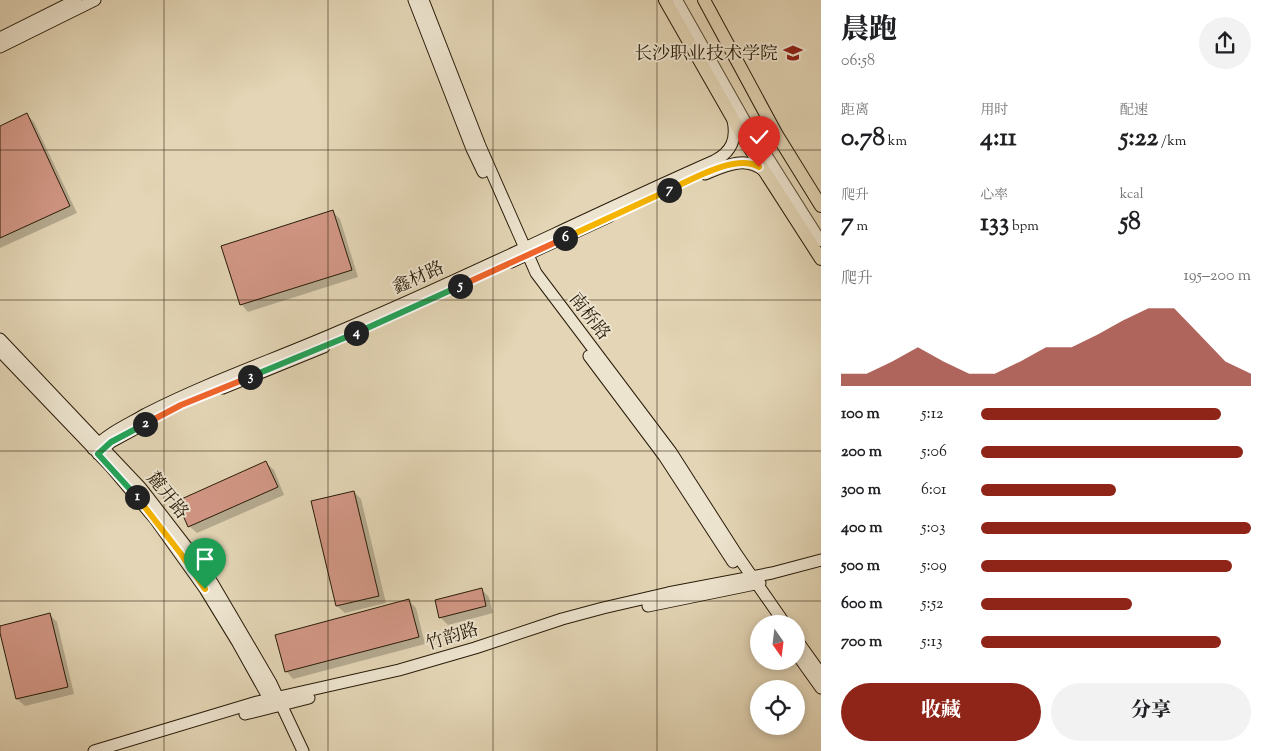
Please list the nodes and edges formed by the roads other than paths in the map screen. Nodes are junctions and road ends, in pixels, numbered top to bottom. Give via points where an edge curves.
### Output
1 (76, 0) edge
2 (95, 0) edge
3 (414, 0) edge
4 (422, 0) edge
5 (665, 0) edge
6 (677, 0) edge
7 (682, 0) edge
8 (704, 0) edge
9 (0, 38) edge
10 (0, 47) edge
11 (732, 119) junction
12 (764, 172) junction
13 (821, 206) edge
14 (821, 233) edge
15 (821, 241) edge
16 (522, 254) junction
17 (821, 259) edge
18 (0, 339) edge
19 (0, 351) edge
20 (98, 449) junction
21 (821, 560) edge
22 (821, 568) edge
23 (751, 581) junction
24 (771, 615) edge
25 (778, 615) edge
26 (805, 652) edge
27 (805, 666) edge
28 (821, 674) edge
29 (821, 688) edge
30 (276, 702) junction
31 (94, 751) edge
32 (124, 751) edge
33 (295, 751) edge
34 (303, 751) edge

1 - 9 main road
2 - 10 main road
3 - 16 main road, 南桥路 via 472,149
4 - 16 main road, 南桥路
5 - 11 main road
6 - 15 street via 770,162
7 - 14 street via 774,160
8 - 13 main road via 777,135
11 - 12 main road
11 - 16 main road, 鑫材路 via 732,146 720,159 632,197
12 - 16 main road, 鑫材路 via 750,162 723,166
12 - 17 main road
16 - 20 main road, 鑫材路 via 178,399 110,434
16 - 23 main road, 南桥路 via 671,452
18 - 20 main road, 麓开路
19 - 20 main road, 麓开路
20 - 30 main road, 麓开路 via 181,554
21 - 23 main road, 竹韵路
22 - 23 main road, 竹韵路
23 - 24 main road, 南桥路
23 - 25 main road, 南桥路
23 - 30 main road, 竹韵路 via 604,616 400,677
26 - 28 main road
27 - 29 main road
30 - 31 main road, 竹韵路
30 - 32 main road, 竹韵路
30 - 33 main road, 麓开路
30 - 34 main road, 麓开路

